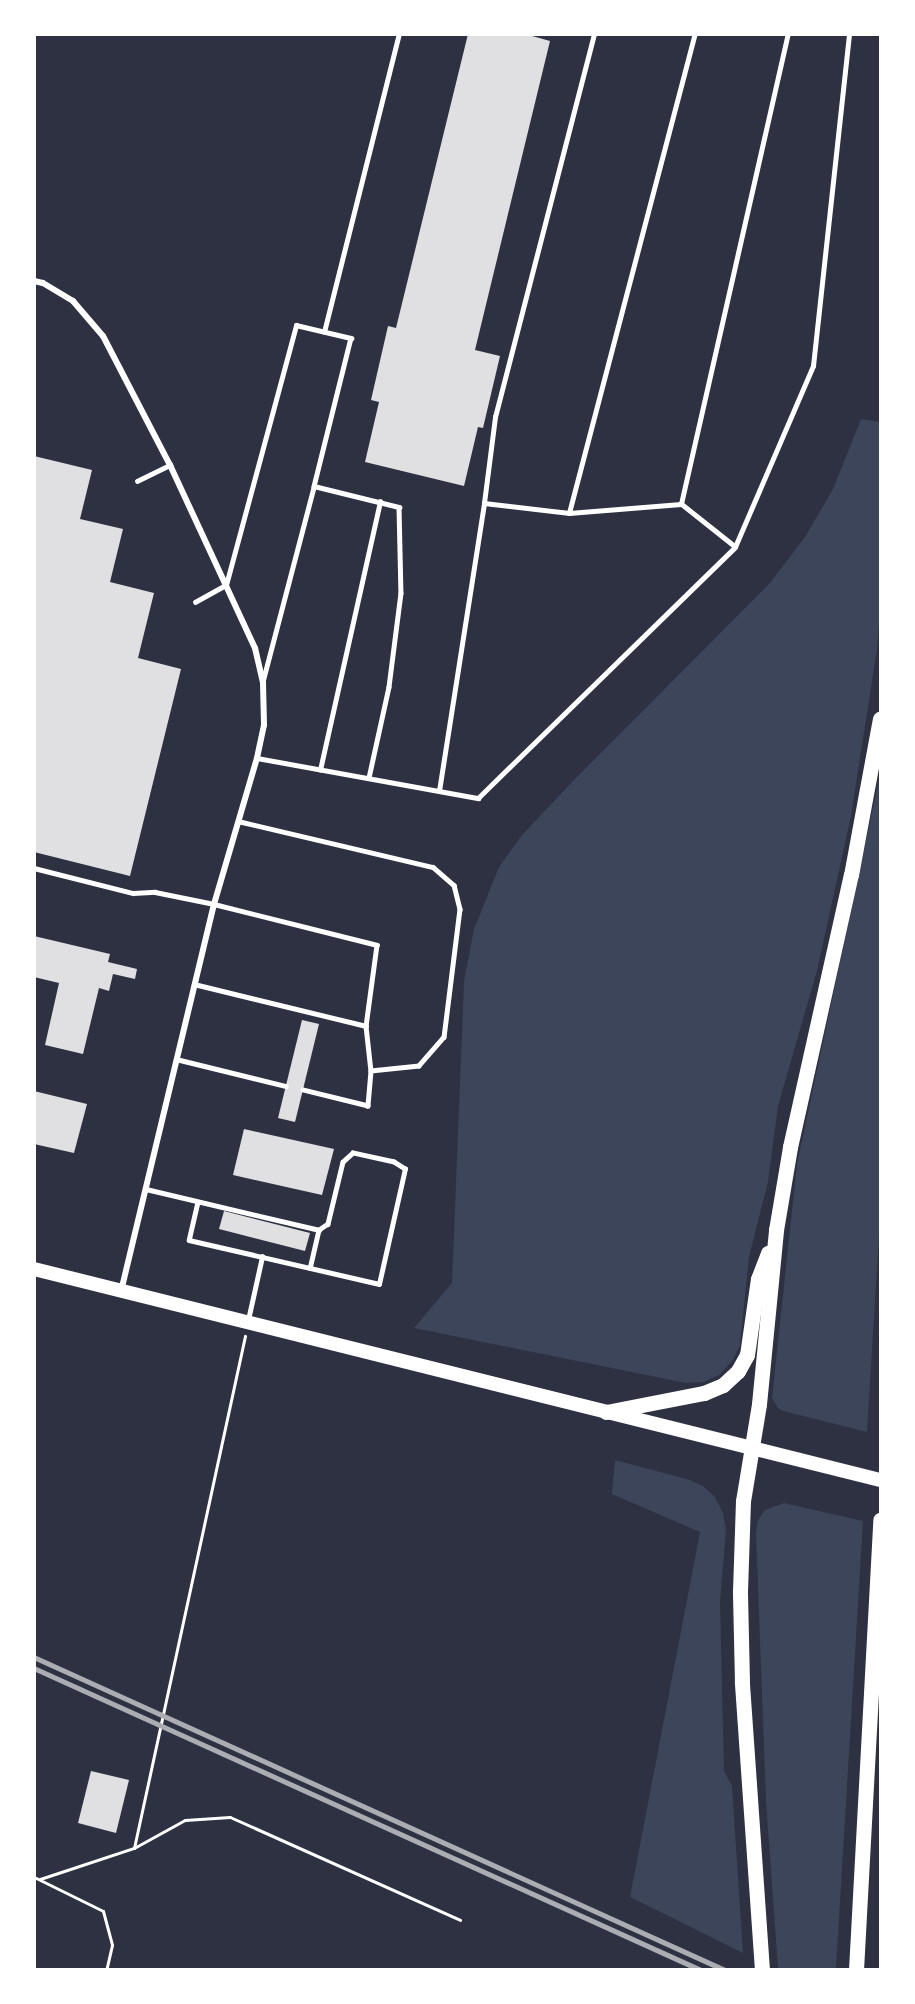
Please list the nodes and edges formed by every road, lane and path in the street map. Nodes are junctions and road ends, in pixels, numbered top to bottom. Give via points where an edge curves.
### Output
1 (399, 34) edge
2 (594, 34) edge
3 (695, 34) edge
4 (788, 34) edge
5 (849, 34) edge
6 (34, 281) edge
7 (324, 332) junction
8 (170, 465) junction
9 (137, 481) dead end
10 (314, 486) junction
11 (380, 502) junction
12 (484, 503) junction
13 (681, 504) junction
14 (569, 513) junction
15 (735, 547) junction
16 (226, 585) junction
17 (195, 602) dead end
18 (263, 683) junction
19 (880, 719) edge
20 (257, 758) junction
21 (320, 770) junction
22 (369, 778) junction
23 (439, 791) junction
24 (238, 821) junction
25 (34, 868) edge
26 (214, 904) junction
27 (194, 984) junction
28 (366, 1026) junction
29 (176, 1059) junction
30 (371, 1071) junction
31 (286, 1086) dead end
32 (303, 1090) dead end
33 (146, 1189) junction
34 (198, 1202) junction
35 (320, 1230) junction
36 (776, 1230) junction
37 (262, 1257) junction
38 (310, 1268) junction
39 (34, 1269) edge
40 (121, 1291) junction
41 (248, 1323) junction
42 (606, 1412) junction
43 (750, 1448) junction
44 (880, 1480) edge
45 (880, 1520) edge
46 (134, 1848) junction
47 (34, 1877) edge
48 (40, 1879) junction
49 (460, 1920) dead end
50 (106, 1970) edge
51 (762, 1970) edge
52 (856, 1970) edge

1 - 7 lane
2 - 12 lane via 495,417
3 - 14 lane
4 - 13 lane
5 - 15 lane via 813,366
6 - 8 street via 73,301 103,336
7 - 10 lane via 351,338
7 - 16 lane via 296,325
8 - 9 lane
8 - 16 street
10 - 11 lane
10 - 18 lane
11 - 21 lane
11 - 22 lane via 399,507 401,593 389,687
12 - 14 lane
12 - 23 lane
13 - 14 lane
13 - 15 lane
15 - 23 lane via 478,798
16 - 17 lane
16 - 18 street via 255,648
18 - 20 street via 264,725
19 - 36 highway via 851,874 790,1146
20 - 21 lane
20 - 24 street
21 - 22 lane
22 - 23 lane
24 - 26 street
24 - 30 lane via 433,867 454,885 460,909 444,1037 419,1066
25 - 26 lane via 133,893 155,892
26 - 27 street
26 - 28 lane via 378,945
27 - 28 lane
27 - 29 street
28 - 30 lane
29 - 31 lane
29 - 33 street
30 - 32 lane via 368,1106
33 - 34 lane
33 - 40 street
34 - 35 lane
34 - 37 lane via 189,1240
35 - 38 lane
35 - 38 lane via 328,1224 343,1162 353,1153 394,1162 405,1169 379,1284
36 - 42 highway via 758,1279 747,1355 738,1371 723,1385 704,1393
36 - 43 highway via 759,1404
37 - 38 lane
37 - 41 lane
39 - 40 main road
40 - 41 main road
41 - 42 main road
41 - 46 path
42 - 43 main road
43 - 44 main road
43 - 51 highway via 743,1501 742,1682
45 - 52 highway
46 - 48 path
46 - 49 path via 185,1820 230,1817
47 - 48 path
48 - 50 path via 103,1911 112,1945

